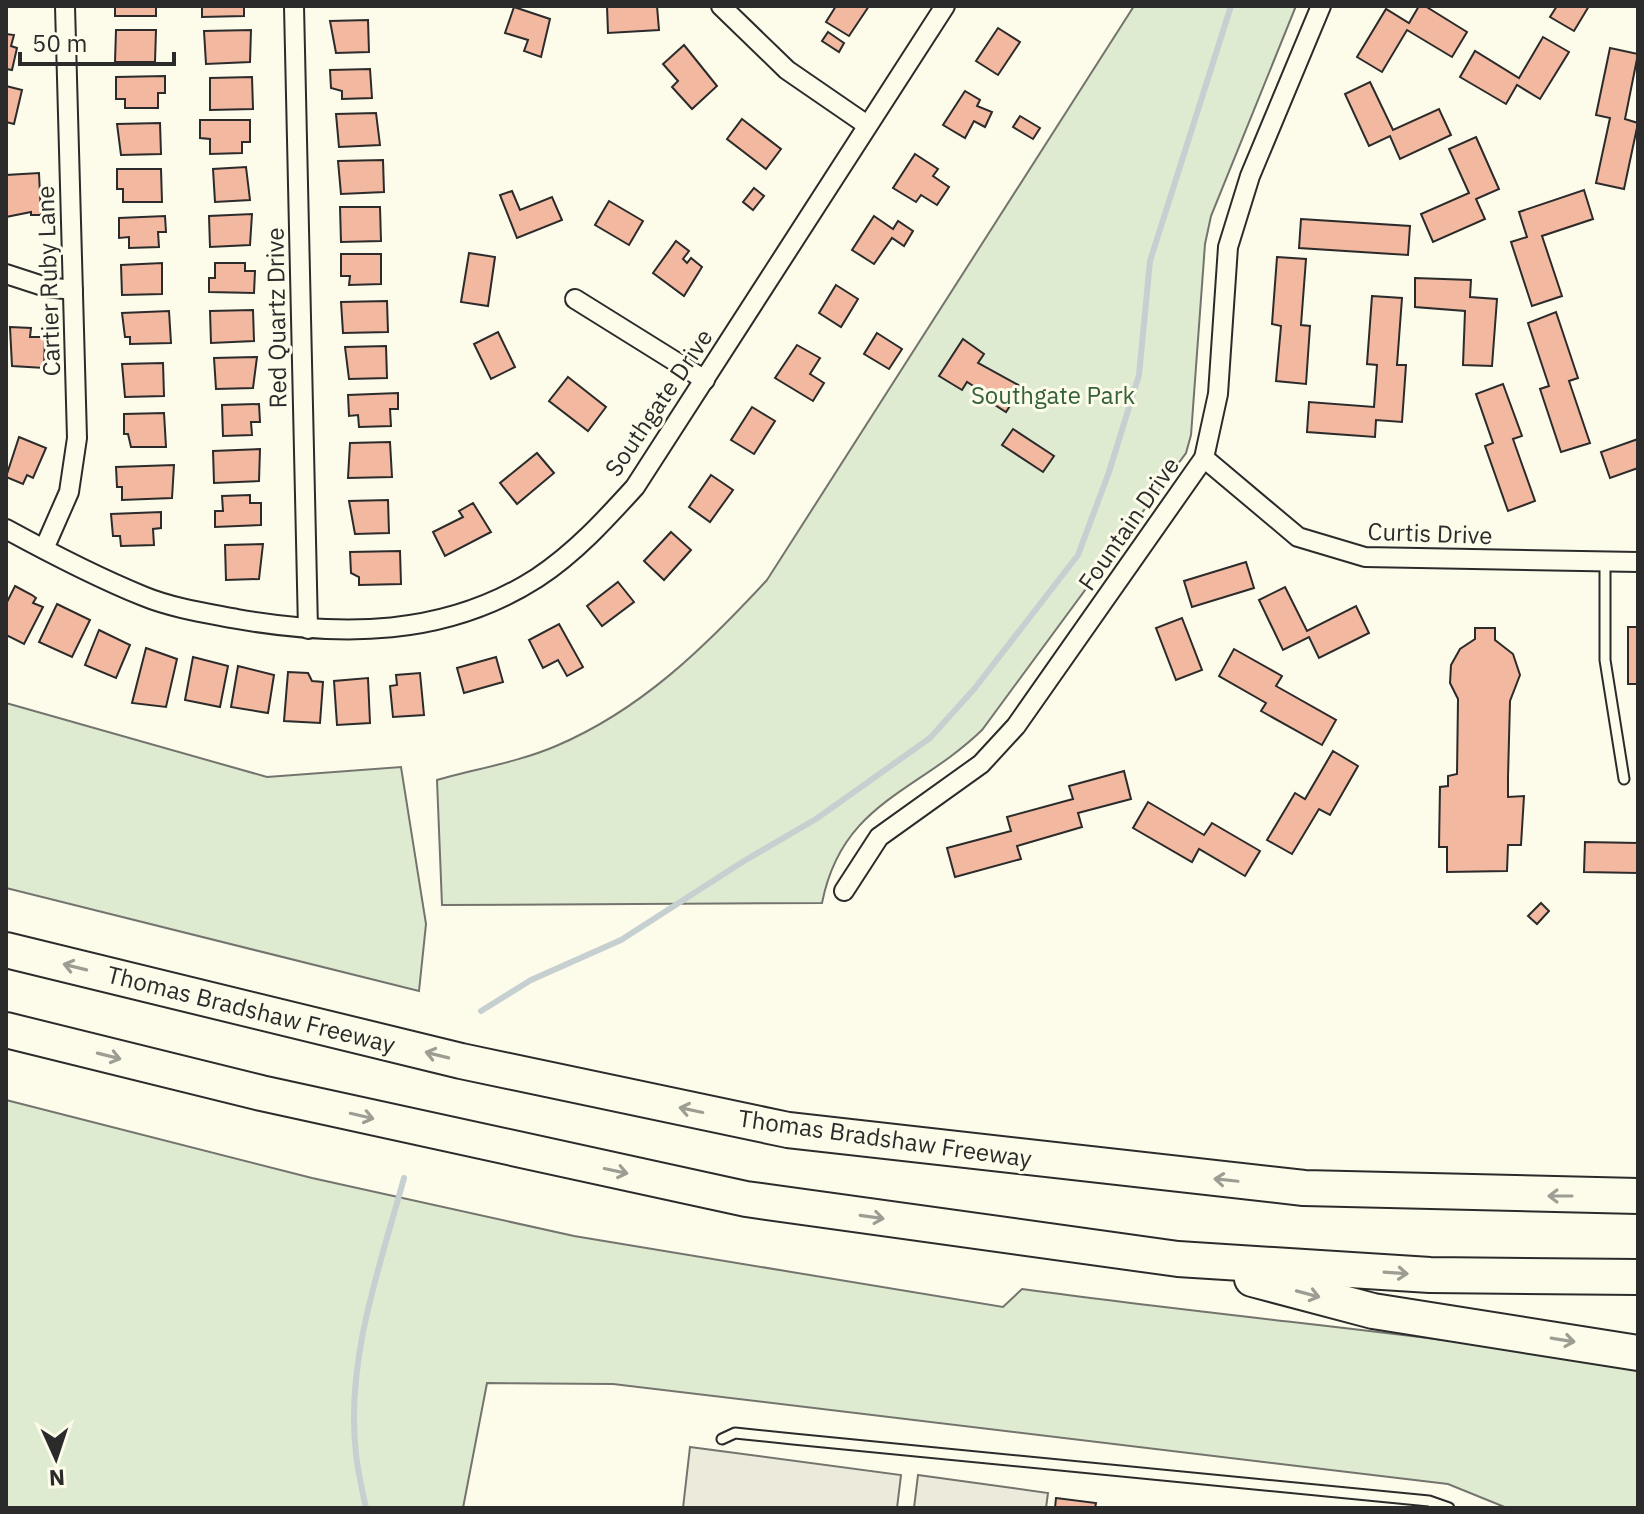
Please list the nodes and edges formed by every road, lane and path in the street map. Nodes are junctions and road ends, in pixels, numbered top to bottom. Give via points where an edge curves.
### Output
1 (65, 6) edge
2 (294, 6) edge
3 (721, 6) edge
4 (945, 6) edge
5 (1321, 6) edge
6 (867, 125) junction
7 (6, 274) edge
8 (73, 290) junction
9 (575, 299) dead end
10 (705, 380) junction
11 (1204, 458) junction
12 (6, 529) edge
13 (44, 549) junction
14 (1605, 562) junction
15 (1638, 562) edge
16 (308, 629) junction
17 (1624, 779) dead end
18 (844, 891) dead end
19 (6, 950) edge
20 (6, 1030) edge
21 (1638, 1196) edge
22 (1178, 1259) junction
23 (1638, 1277) edge
24 (1638, 1353) edge
25 (722, 1439) dead end
26 (1449, 1508) edge

1 - 8 street, Cartier Ruby Lane
2 - 16 street, Red Quartz Drive
3 - 6 street via 787,70
4 - 6 street, Southgate Drive
5 - 11 street, Fountain Drive via 1250,176 1228,247 1218,394
6 - 10 street, Southgate Drive
7 - 8 street
8 - 13 street, Cartier Ruby Lane via 75,463 69,492
9 - 10 street
10 - 16 street, Southgate Drive via 635,487 575,550 536,578 496,600 423,625 353,632
11 - 14 street, Curtis Drive via 1298,537 1336,550 1379,557
11 - 18 street, Fountain Drive via 1016,726 981,764 879,837
12 - 13 street, Southgate Drive
13 - 16 street, Southgate Drive via 145,598
14 - 15 street, Curtis Drive
14 - 17 lane via 1605,660
21 -> 19 highway, Thomas Bradshaw Freeway via 1304,1188 788,1130 461,1061
20 -> 22 highway via 261,1093 746,1199
22 -> 23 highway via 1430,1275
22 -> 24 highway via 1373,1311
25 - 26 lane via 735,1433 1429,1501

